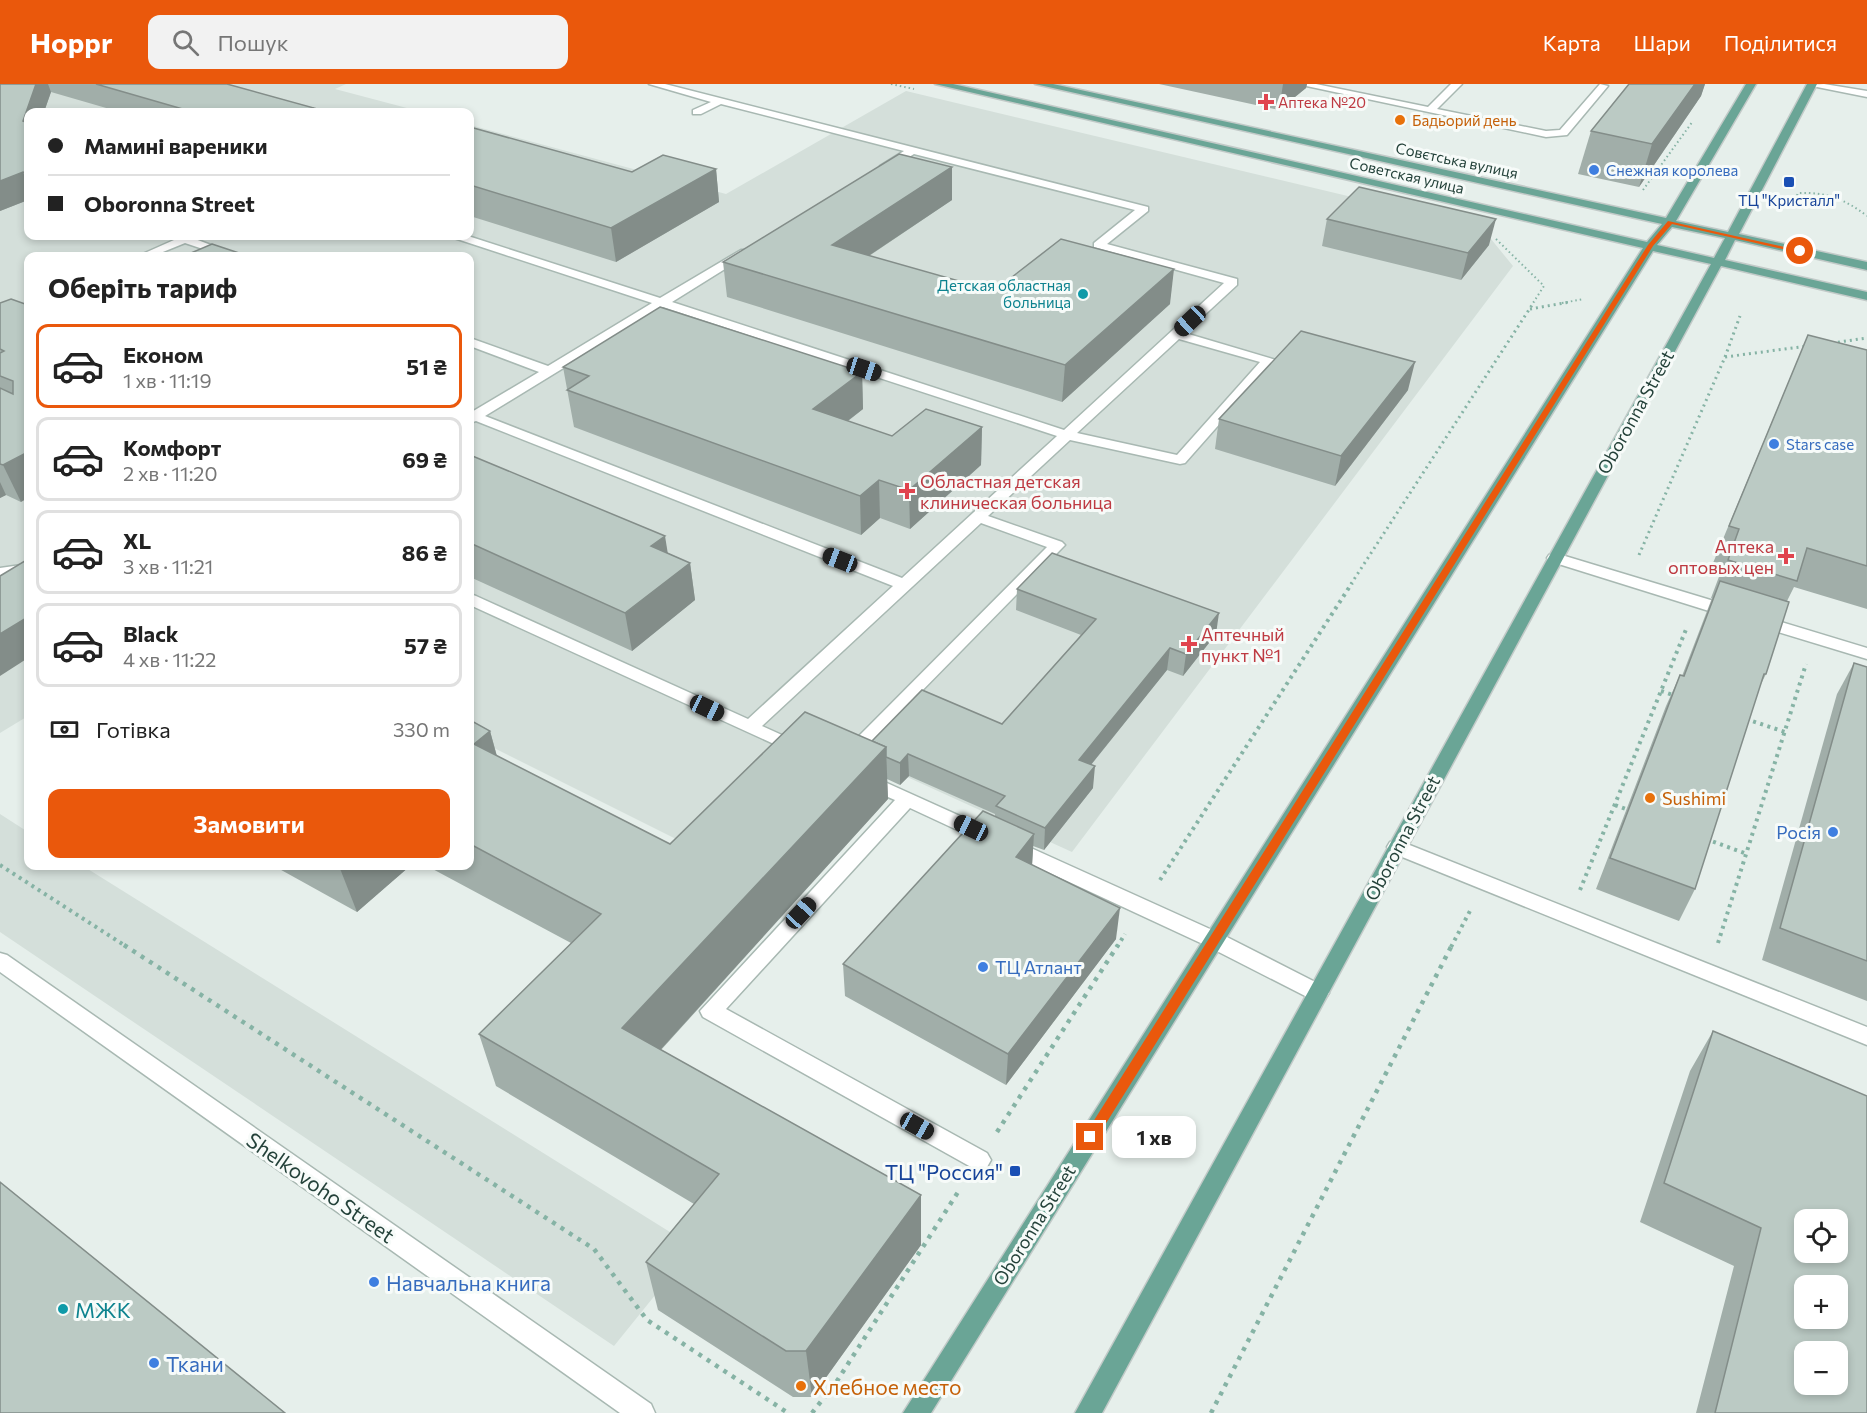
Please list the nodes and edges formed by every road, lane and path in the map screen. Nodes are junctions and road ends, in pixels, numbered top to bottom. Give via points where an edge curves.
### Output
1 (654, 84) edge
2 (940, 84) edge
3 (1040, 84) edge
4 (1302, 84) edge
5 (1457, 84) edge
6 (1751, 84) edge
7 (1812, 84) edge
8 (1603, 86) dead end
9 (1867, 94) edge
10 (720, 101) junction
11 (1430, 110) junction
12 (697, 112) dead end
13 (1696, 117) dead end
14 (913, 150) junction
15 (873, 174) edge
16 (1632, 188) edge
17 (1792, 208) dead end
18 (1867, 216) edge
19 (1670, 222) junction
20 (1490, 234) edge
21 (1732, 236) junction
22 (182, 240) edge
23 (196, 240) edge
24 (470, 240) edge
25 (1651, 245) junction
26 (752, 248) edge
27 (153, 252) edge
28 (225, 252) edge
29 (1716, 263) junction
30 (1867, 266) edge
31 (1867, 296) edge
32 (1586, 299) dead end
33 (662, 302) junction
34 (1530, 309) junction
35 (1740, 316) dead end
36 (1176, 334) junction
37 (1867, 338) edge
38 (474, 343) edge
39 (1832, 343) edge
40 (1808, 346) edge
41 (1725, 357) junction
42 (549, 371) junction
43 (474, 417) edge
44 (474, 419) edge
45 (1067, 435) junction
46 (978, 517) junction
47 (1555, 558) junction
48 (24, 570) edge
49 (0, 573) edge
50 (1629, 580) junction
51 (904, 585) junction
52 (474, 601) edge
53 (1698, 602) junction
54 (1867, 654) edge
55 (1808, 655) dead end
56 (1661, 691) junction
57 (1684, 698) edge
58 (1740, 717) edge
59 (750, 727) junction
60 (1785, 732) junction
61 (815, 757) edge
62 (907, 799) junction
63 (1615, 805) junction
64 (1637, 813) edge
65 (1703, 838) edge
66 (1397, 847) junction
67 (1748, 854) junction
68 (0, 865) edge
69 (1485, 882) junction
70 (1143, 906) junction
71 (1569, 916) junction
72 (1214, 940) junction
73 (0, 961) edge
74 (1709, 972) junction
75 (1318, 993) junction
76 (1867, 1036) edge
77 (978, 1160) junction
78 (642, 1413) edge
79 (788, 1413) edge
80 (812, 1413) edge
81 (916, 1413) edge
82 (1088, 1413) edge
83 (1211, 1413) edge

1 - 10 street
2 - 25 main road, Советская улица
3 - 19 main road, Совєтська вулиця
4 - 11 street
5 - 11 street
6 - 19 main road, Oboronna Street
7 - 9 street
7 - 21 main road, Oboronna Street
8 - 11 street via 1563,134 1546,134
10 - 12 street
10 - 14 street
13 - 16 path via 1643,190
14 - 15 street
14 - 36 street via 1144,209 1098,246 1233,282
17 - 18 path via 1798,194 1814,192 1843,198
19 - 21 main road, Совєтська вулиця
19 - 25 main road, Oboronna Street
20 - 34 path via 1544,286
21 - 29 main road, Oboronna Street
21 - 30 main road, Совєтська вулиця
22 - 27 street
23 - 28 street
24 - 33 street
25 - 29 main road, Советская улица
25 - 72 main road, Oboronna Street
26 - 33 street
29 - 31 main road, Советская улица
29 - 47 main road, Oboronna Street
32 - 34 path
33 - 42 street
33 - 45 street
34 - 70 path
35 - 41 path
36 - 45 street
36 - 45 street via 1269,360 1180,460
37 - 39 path
38 - 42 street
40 - 41 path
41 - 50 path
42 - 43 street
44 - 51 street
45 - 46 street
46 - 51 street
46 - 62 street via 1057,545 837,767
47 - 50 street
47 - 66 main road, Oboronna Street
48 - 49 street
50 - 53 street
51 - 59 street
52 - 59 street
53 - 54 street
53 - 56 path
55 - 60 path
56 - 57 path
56 - 63 path
58 - 60 path
59 - 61 street
60 - 67 path
62 - 70 street
62 - 77 street via 711,1011
63 - 64 path
63 - 71 path
65 - 67 path
66 - 69 street
66 - 75 main road, Oboronna Street
67 - 74 path
68 - 79 path via 594,1249 647,1320
69 - 71 street
69 - 83 path
70 - 72 street
70 - 77 path
71 - 74 street
72 - 75 street
72 - 81 main road, Oboronna Street
73 - 78 street, Shelkovoho Street
74 - 76 street
75 - 82 main road, Oboronna Street
77 - 80 path via 837,1381

